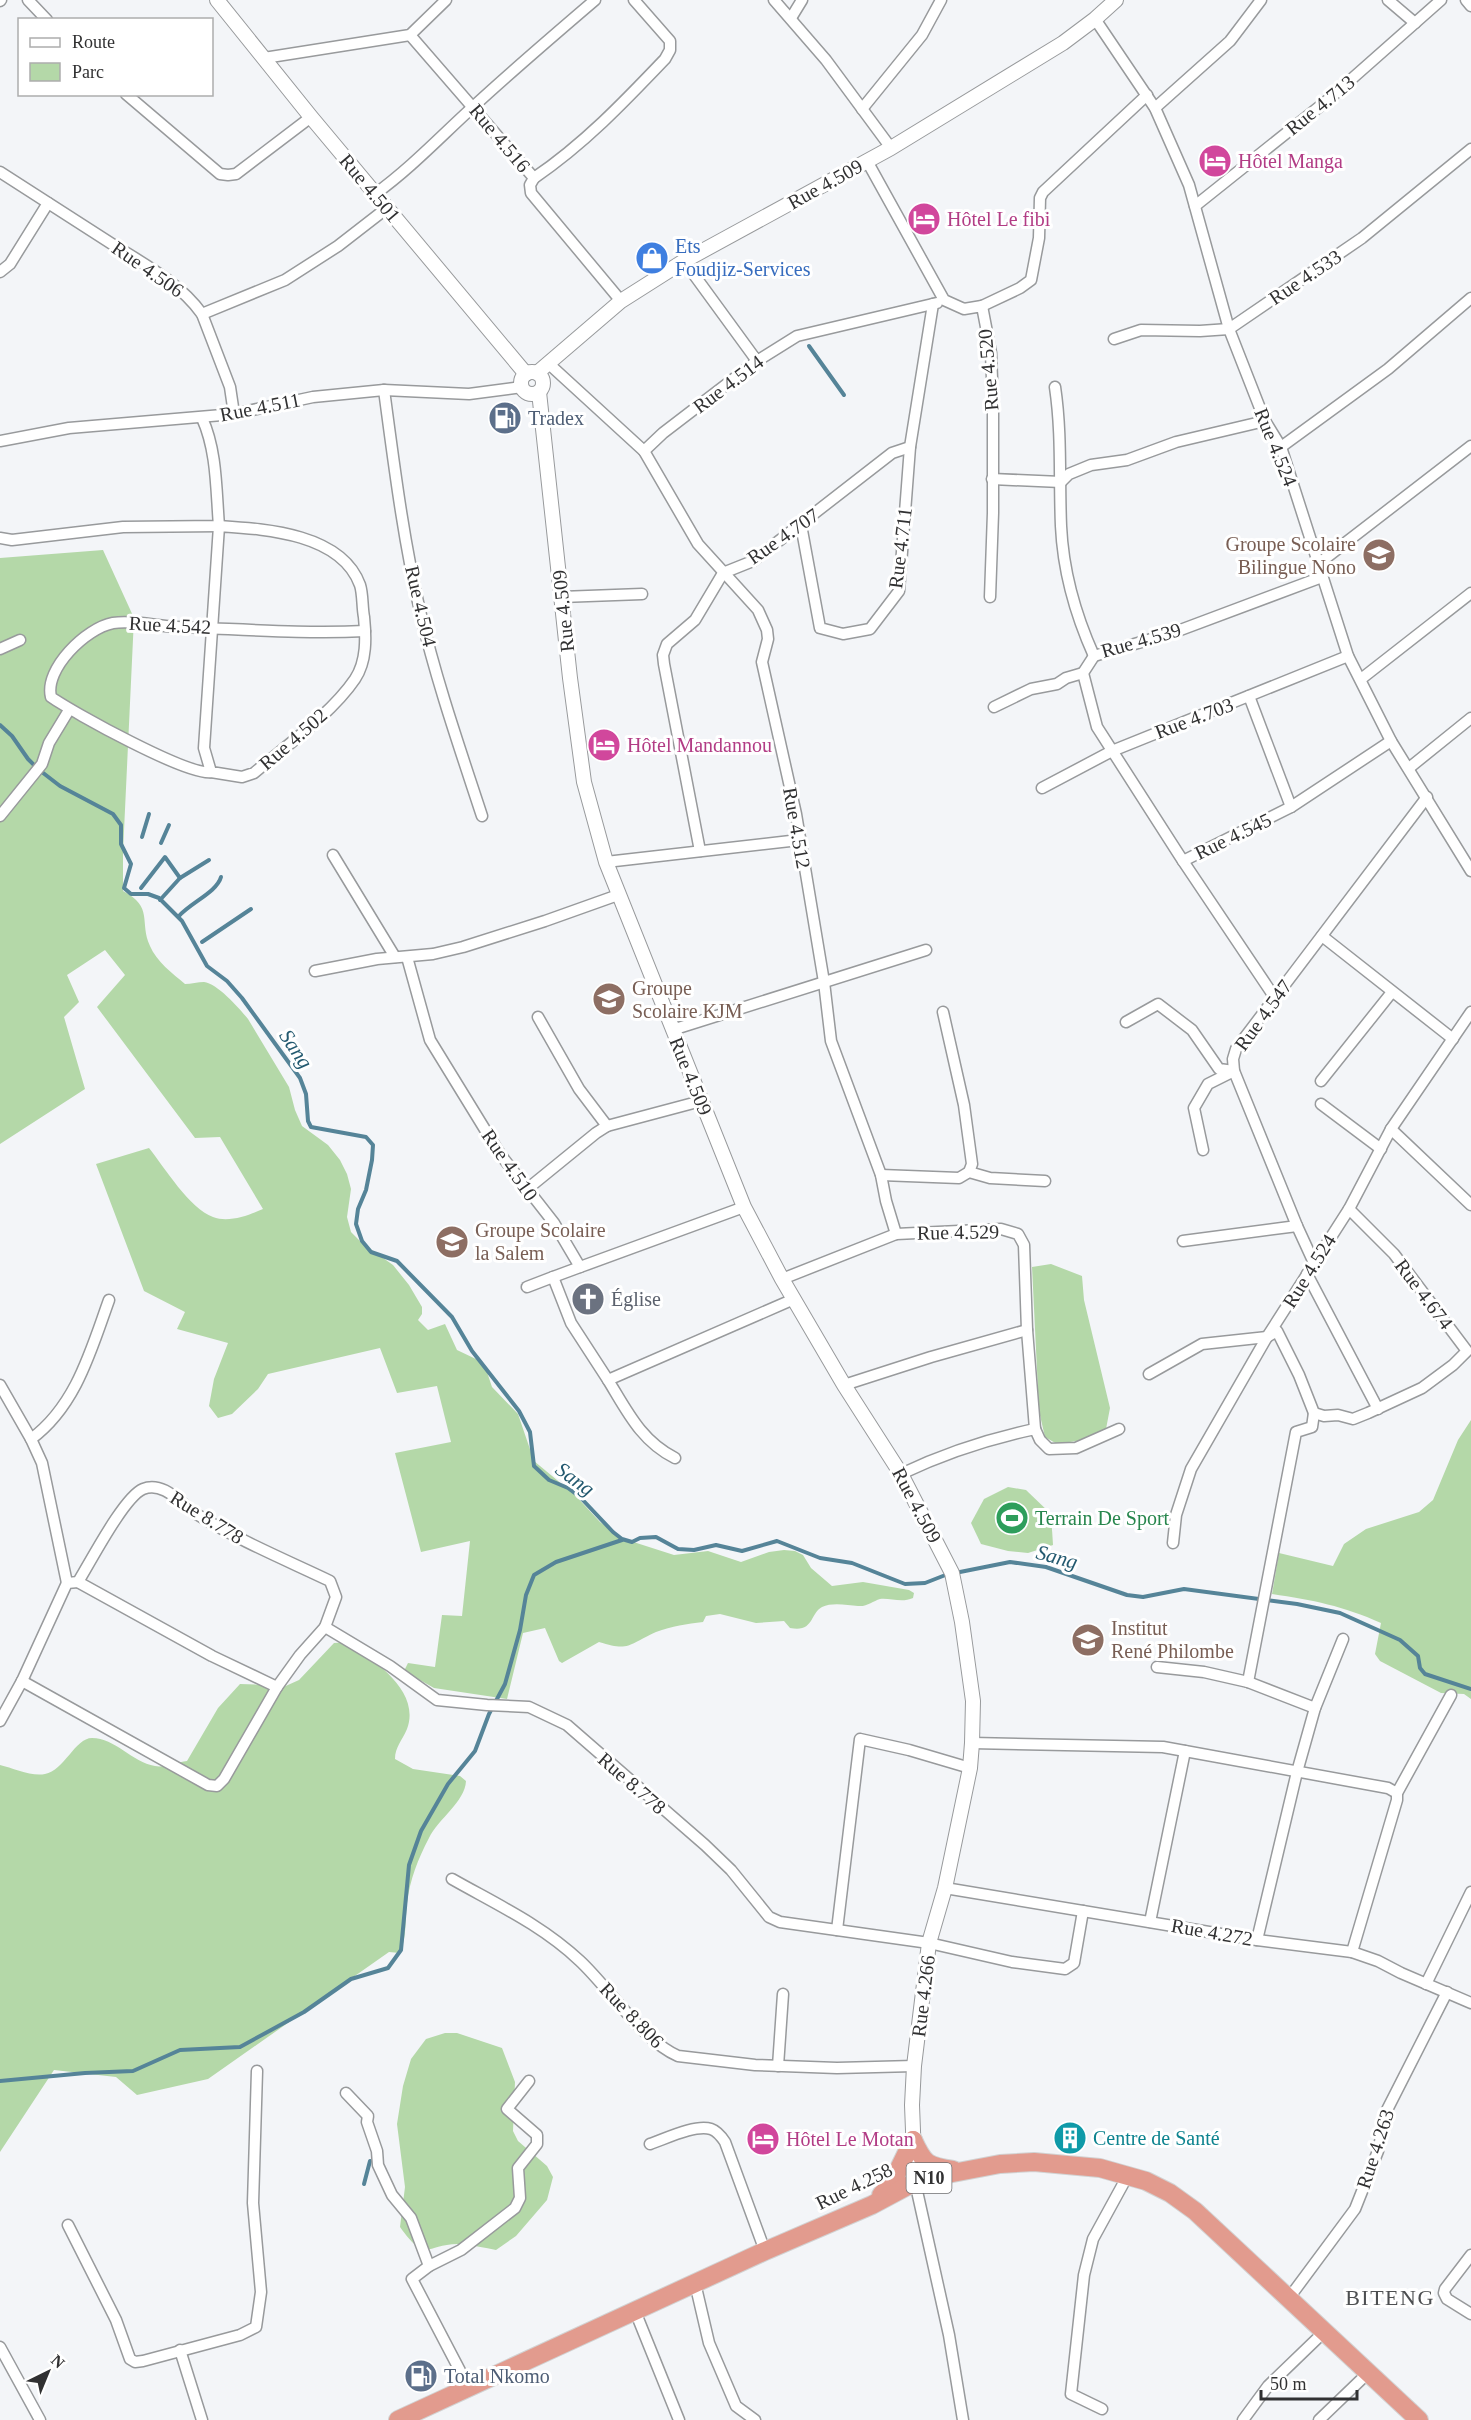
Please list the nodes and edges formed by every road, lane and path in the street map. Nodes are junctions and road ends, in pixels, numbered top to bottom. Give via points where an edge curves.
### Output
1 (28, 0) edge
2 (217, 0) edge
3 (446, 0) edge
4 (595, 0) edge
5 (634, 0) edge
6 (774, 0) edge
7 (802, 0) edge
8 (941, 0) edge
9 (1116, 0) edge
10 (1261, 0) edge
11 (1388, 0) edge
12 (1441, 0) edge
13 (1466, 0) edge
14 (1471, 6) edge
15 (46, 18) edge
16 (791, 18) junction
17 (1095, 19) junction
18 (1415, 23) junction
19 (410, 35) junction
20 (264, 58) junction
21 (1147, 95) junction
22 (128, 96) edge
23 (473, 106) junction
24 (1155, 108) junction
25 (862, 109) junction
26 (310, 117) junction
27 (891, 148) junction
28 (1471, 149) edge
29 (867, 161) junction
30 (0, 172) edge
31 (534, 178) junction
32 (375, 194) junction
33 (48, 203) junction
34 (1195, 206) junction
35 (387, 208) junction
36 (684, 261) junction
37 (0, 272) edge
38 (1471, 298) edge
39 (621, 301) junction
40 (938, 302) junction
41 (982, 306) junction
42 (202, 314) junction
43 (1229, 329) junction
44 (1114, 339) dead end
45 (757, 361) junction
46 (549, 364) junction
47 (528, 378) junction
48 (1056, 387) dead end
49 (384, 390) junction
50 (234, 414) junction
51 (202, 417) junction
52 (1265, 421) junction
53 (0, 441) edge
54 (1471, 446) edge
55 (910, 447) junction
56 (1281, 447) junction
57 (644, 451) junction
58 (992, 479) junction
59 (1061, 482) junction
60 (801, 525) junction
61 (219, 526) junction
62 (0, 538) edge
63 (1318, 564) junction
64 (723, 573) junction
65 (1322, 577) junction
66 (1471, 593) edge
67 (642, 594) dead end
68 (561, 597) junction
69 (990, 597) dead end
70 (212, 627) junction
71 (365, 631) junction
72 (20, 640) dead end
73 (0, 649) edge
74 (1094, 656) junction
75 (1348, 656) junction
76 (1083, 673) junction
77 (1361, 679) junction
78 (1249, 696) junction
79 (994, 707) dead end
80 (69, 710) junction
81 (1471, 718) edge
82 (1391, 741) junction
83 (1112, 751) junction
84 (1409, 768) junction
85 (211, 772) junction
86 (1042, 788) dead end
87 (1427, 797) junction
88 (1291, 807) junction
89 (0, 816) edge
90 (482, 816) dead end
91 (799, 840) junction
92 (700, 851) junction
93 (333, 855) dead end
94 (1183, 861) junction
95 (606, 862) junction
96 (1471, 870) edge
97 (618, 895) junction
98 (1322, 936) junction
99 (926, 950) dead end
100 (401, 957) junction
101 (315, 971) dead end
102 (824, 982) junction
103 (1392, 992) junction
104 (1275, 998) junction
105 (943, 1012) dead end
106 (1471, 1012) edge
107 (538, 1017) dead end
108 (1126, 1022) dead end
109 (672, 1030) junction
110 (1453, 1039) junction
111 (1234, 1071) junction
112 (1321, 1081) dead end
113 (701, 1101) junction
114 (1321, 1104) dead end
115 (608, 1126) junction
116 (1391, 1129) junction
117 (1381, 1149) junction
118 (1203, 1150) dead end
119 (969, 1172) junction
120 (881, 1175) junction
121 (1045, 1181) dead end
122 (526, 1190) junction
123 (1471, 1205) edge
124 (744, 1207) junction
125 (1349, 1209) junction
126 (1297, 1226) junction
127 (896, 1234) junction
128 (1183, 1241) dead end
129 (1314, 1263) junction
130 (580, 1267) junction
131 (1307, 1274) junction
132 (553, 1277) junction
133 (782, 1279) junction
134 (526, 1287) dead end
135 (794, 1299) junction
136 (109, 1300) dead end
137 (1027, 1330) junction
138 (1267, 1337) junction
139 (1149, 1374) dead end
140 (608, 1380) junction
141 (0, 1385) edge
142 (844, 1385) junction
143 (1378, 1409) junction
144 (1314, 1413) junction
145 (1035, 1429) junction
146 (1119, 1429) dead end
147 (31, 1439) junction
148 (675, 1458) dead end
149 (902, 1474) junction
150 (1173, 1543) dead end
151 (952, 1573) joint
152 (78, 1582) junction
153 (67, 1583) junction
154 (325, 1627) junction
155 (1343, 1639) dead end
156 (1157, 1667) dead end
157 (22, 1681) junction
158 (1248, 1682) junction
159 (277, 1687) junction
160 (1451, 1695) dead end
161 (1316, 1708) junction
162 (0, 1721) edge
163 (972, 1743) junction
164 (1185, 1750) junction
165 (970, 1768) junction
166 (1297, 1772) junction
167 (1397, 1793) junction
168 (452, 1879) dead end
169 (945, 1888) junction
170 (1471, 1892) edge
171 (1083, 1911) junction
172 (1150, 1922) junction
173 (837, 1930) junction
174 (1257, 1940) junction
175 (929, 1943) junction
176 (1352, 1952) junction
177 (1426, 1984) junction
178 (1447, 1992) junction
179 (783, 1994) dead end
180 (1471, 2003) edge
181 (778, 2066) junction
182 (914, 2066) junction
183 (257, 2071) dead end
184 (529, 2081) dead end
185 (346, 2093) dead end
186 (913, 2140) junction
187 (650, 2144) dead end
188 (960, 2171) junction
189 (1128, 2175) junction
190 (915, 2182) junction
191 (872, 2205) junction
192 (68, 2225) dead end
193 (765, 2251) junction
194 (1471, 2255) edge
195 (429, 2266) junction
196 (695, 2283) junction
197 (1290, 2298) junction
198 (635, 2311) junction
199 (1471, 2314) edge
200 (1325, 2331) junction
201 (0, 2348) edge
202 (180, 2350) junction
203 (1369, 2372) junction
204 (469, 2388) junction
205 (1102, 2409) dead end
206 (40, 2420) edge
207 (202, 2420) edge
208 (398, 2420) edge
209 (679, 2420) edge
210 (755, 2420) edge
211 (963, 2420) edge
212 (1243, 2420) edge
213 (1319, 2420) edge
214 (1419, 2420) edge

1 - 15 street
2 - 20 street, Rue 4.501
3 - 19 street
4 - 23 street
5 - 31 street via 670,41 666,58 592,133
6 - 16 street
7 - 16 street
8 - 25 street via 922,35
9 - 17 street, Rue 4.509
10 - 24 street via 1230,41
11 - 18 street
12 - 18 street, Rue 4.713
13 - 14 street
16 - 25 street
17 - 21 street, Rue 4.524
17 - 27 street, Rue 4.509 via 1063,43
18 - 34 street, Rue 4.713 via 1329,99
19 - 20 street
19 - 23 street, Rue 4.516
20 - 26 street, Rue 4.501
21 - 24 street, Rue 4.524
21 - 41 street via 1043,192 1031,280
22 - 26 street via 220,174 228,175 236,174
23 - 31 street, Rue 4.516
23 - 32 street via 443,137
24 - 34 street, Rue 4.524
25 - 27 street
26 - 32 street, Rue 4.501
27 - 29 street, Rue 4.509
28 - 43 street, Rue 4.533 via 1362,238
29 - 36 street, Rue 4.509
29 - 40 street
30 - 33 street, Rue 4.506
31 - 39 street, Rue 4.516 via 531,193
32 - 35 street, Rue 4.501
33 - 37 street via 10,264
33 - 42 street, Rue 4.506 via 153,270 183,292
34 - 43 street, Rue 4.524
35 - 42 street via 285,280
35 - 47 street, Rue 4.501
36 - 39 street, Rue 4.509
36 - 45 street
38 - 56 street via 1388,369
39 - 46 street, Rue 4.509
40 - 41 street, Rue 4.520 via 964,309
40 - 45 street, Rue 4.514 via 810,331
40 - 55 street
41 - 58 street, Rue 4.520 via 991,353
42 - 50 street, Rue 4.506 via 230,387
43 - 44 street, Rue 4.533 via 1142,330
43 - 52 street, Rue 4.524
45 - 57 street, Rue 4.514
46 - 47 street, Rue 4.509
46 - 57 street
47 - 49 street, Rue 4.511 via 469,394
47 - 68 street, Rue 4.509 via 543,380 539,392
48 - 59 street via 1061,423
49 - 50 street, Rue 4.511 via 313,397
49 - 90 street, Rue 4.504 via 395,482 420,611
50 - 51 street, Rue 4.511
51 - 53 street, Rue 4.511 via 69,428
51 - 61 street via 213,454
52 - 56 street, Rue 4.524
52 - 59 street via 1176,441 1127,460 1091,465 1069,474
54 - 63 street
55 - 60 street, Rue 4.707 via 892,453
55 - 60 street, Rue 4.711 via 899,591 870,628 843,633 820,628
56 - 63 street, Rue 4.524
57 - 64 street, Rue 4.512 via 698,544
58 - 59 street
58 - 69 street, Rue 4.520
59 - 74 street, Rue 4.539 via 1061,528 1069,582
60 - 64 street, Rue 4.707 via 753,561
61 - 62 street, Rue 4.502 via 123,527 12,540
61 - 70 street
61 - 71 street, Rue 4.502 via 271,530 327,549 347,565 360,585
63 - 65 street, Rue 4.524
64 - 91 street, Rue 4.512 via 758,610 766,630 768,639 762,662
64 - 92 street, Rue 4.707 via 695,620 673,638 663,655
65 - 74 street, Rue 4.539 via 1175,632
65 - 75 street, Rue 4.524
66 - 77 street
67 - 68 street
68 - 95 street, Rue 4.509 via 584,782
70 - 71 street, Rue 4.542 via 319,633
70 - 80 street, Rue 4.542 via 132,622 111,623 93,632 76,644 51,677 51,698
70 - 85 street via 204,748
71 - 85 street, Rue 4.502 via 362,666 341,698 254,773 242,777
72 - 73 street
74 - 76 street
75 - 77 street, Rue 4.524
75 - 78 street, Rue 4.703
76 - 79 street via 1031,689
76 - 83 street via 1097,727
77 - 82 street, Rue 4.524
78 - 83 street, Rue 4.703
78 - 88 street
80 - 85 street, Rue 4.542 via 183,766
80 - 89 street via 49,743 42,764
81 - 84 street
82 - 84 street, Rue 4.524
82 - 88 street, Rue 4.545
83 - 86 street, Rue 4.703
83 - 94 street
84 - 87 street, Rue 4.524
87 - 96 street, Rue 4.524
87 - 98 street, Rue 4.547
88 - 94 street, Rue 4.545
91 - 92 street
91 - 102 street, Rue 4.512
92 - 95 street
93 - 100 street, Rue 4.510
94 - 104 street, Rue 4.545
95 - 97 street, Rue 4.509
97 - 100 street via 463,947
97 - 109 street, Rue 4.509
98 - 103 street
98 - 104 street, Rue 4.547
99 - 102 street
100 - 101 street
100 - 122 street, Rue 4.510 via 430,1040
102 - 109 street
102 - 120 street, Rue 4.512 via 831,1041
103 - 110 street
103 - 112 street
104 - 111 street, Rue 4.547 via 1236,1049
105 - 119 street via 963,1106 972,1164
106 - 110 street, Rue 4.524
107 - 115 street via 579,1089
108 - 111 street via 1158,1004 1192,1030 1219,1069
109 - 113 street, Rue 4.509
110 - 116 street, Rue 4.524
111 - 118 street via 1208,1084 1194,1108
111 - 126 street, Rue 4.547
113 - 115 street
113 - 124 street, Rue 4.509
114 - 117 street
115 - 122 street
116 - 117 street, Rue 4.524
116 - 123 street
117 - 125 street, Rue 4.524
119 - 120 street via 959,1178
119 - 121 street via 990,1178
120 - 127 street, Rue 4.512
122 - 130 street, Rue 4.510 via 554,1223
124 - 130 street
124 - 133 street, Rue 4.509
125 - 129 street, Rue 4.524
125 - 143 street, Rue 4.674 via 1394,1254 1467,1351 1422,1388
126 - 128 street
126 - 129 street, Rue 4.547
127 - 133 street, Rue 4.529
127 - 137 street, Rue 4.529 via 1001,1229 1018,1234 1024,1245
129 - 131 street, Rue 4.524
130 - 132 street
131 - 138 street, Rue 4.524
131 - 143 street
132 - 134 street
132 - 140 street via 571,1323
133 - 135 street, Rue 4.509
135 - 140 street
135 - 142 street, Rue 4.509
136 - 147 street via 85,1367 69,1396 51,1422
137 - 142 street
137 - 145 street, Rue 4.529
138 - 139 street via 1202,1344
138 - 144 street via 1277,1331
138 - 150 street, Rue 4.524 via 1188,1476 1176,1515
140 - 148 street via 646,1439
141 - 147 street
142 - 149 street, Rue 4.509
143 - 144 street, Rue 4.674 via 1353,1419
144 - 158 street via 1312,1427 1296,1432
145 - 146 street via 1049,1449 1076,1448
145 - 149 street via 938,1456
147 - 153 street via 42,1463
149 - 151 street, Rue 4.509
151 - 163 street, Rue 4.266 via 972,1701
152 - 153 street
152 - 154 street, Rue 8.778 via 128,1501 145,1488 154,1487 236,1536 330,1581 336,1597
152 - 159 street
153 - 157 street
154 - 159 street, Rue 8.778
154 - 173 street, Rue 8.778 via 438,1700 529,1707 560,1721 705,1845 770,1917 780,1922
155 - 161 street
156 - 158 street
157 - 159 street, Rue 8.778 via 208,1785 217,1786
157 - 162 street
158 - 161 street
160 - 167 street
161 - 166 street
163 - 164 street via 1133,1745
163 - 165 street, Rue 4.266
164 - 166 street
164 - 172 street
165 - 169 street, Rue 4.266
165 - 173 street via 860,1739
166 - 167 street via 1388,1788
166 - 174 street
167 - 176 street
168 - 181 street, Rue 8.806 via 548,1934 579,1960 649,2037 668,2052
169 - 171 street, Rue 4.272
169 - 175 street, Rue 4.266
170 - 177 street
171 - 172 street, Rue 4.272
171 - 175 street, Rue 8.778 via 1074,1963 1065,1969 1012,1962
172 - 174 street, Rue 4.272
173 - 175 street, Rue 8.778
174 - 176 street, Rue 4.272
175 - 182 street, Rue 4.266
176 - 177 street, Rue 4.272
177 - 178 street, Rue 4.272
178 - 180 street, Rue 4.272
178 - 197 street, Rue 4.263 via 1387,2110 1378,2151 1355,2209
179 - 181 street
181 - 182 street, Rue 8.806
182 - 186 street, Rue 4.266
183 - 202 street via 253,2202 261,2292 256,2327 240,2335
184 - 195 street via 507,2109 537,2135 537,2144 518,2168 520,2198 515,2208 461,2250
185 - 195 street via 368,2116 378,2165 392,2195 411,2218
186 - 188 highway via 928,2164
186 - 190 street, Rue 4.266
186 - 191 highway via 893,2181
187 - 193 street via 704,2128 718,2133 725,2142
188 - 189 highway, Rue 4.258 / N10 via 1034,2162 1100,2168
188 - 190 highway, Rue 4.258 / N10
189 - 197 highway, Rue 4.258 / N10 via 1170,2193 1195,2211
189 - 205 street via 1093,2239 1075,2342 1071,2394
190 - 191 highway, Rue 4.258 / N10
190 - 211 street, Rue 4.266 via 949,2335
191 - 193 highway, Rue 4.258 / N10
192 - 202 street via 116,2320 130,2360 143,2361
193 - 196 highway, Rue 4.258 / N10
194 - 199 street via 1444,2294
195 - 204 street via 412,2279
196 - 198 highway, Rue 4.258 / N10
196 - 210 street via 709,2343 736,2406
197 - 200 highway, Rue 4.258 / N10
198 - 204 highway, Rue 4.258 / N10
198 - 209 street
200 - 203 highway, Rue 4.258 / N10
200 - 212 street via 1268,2386
201 - 206 street
202 - 207 street
203 - 213 street
203 - 214 highway, Rue 4.258 / N10
204 - 208 highway, Rue 4.258 / N10

